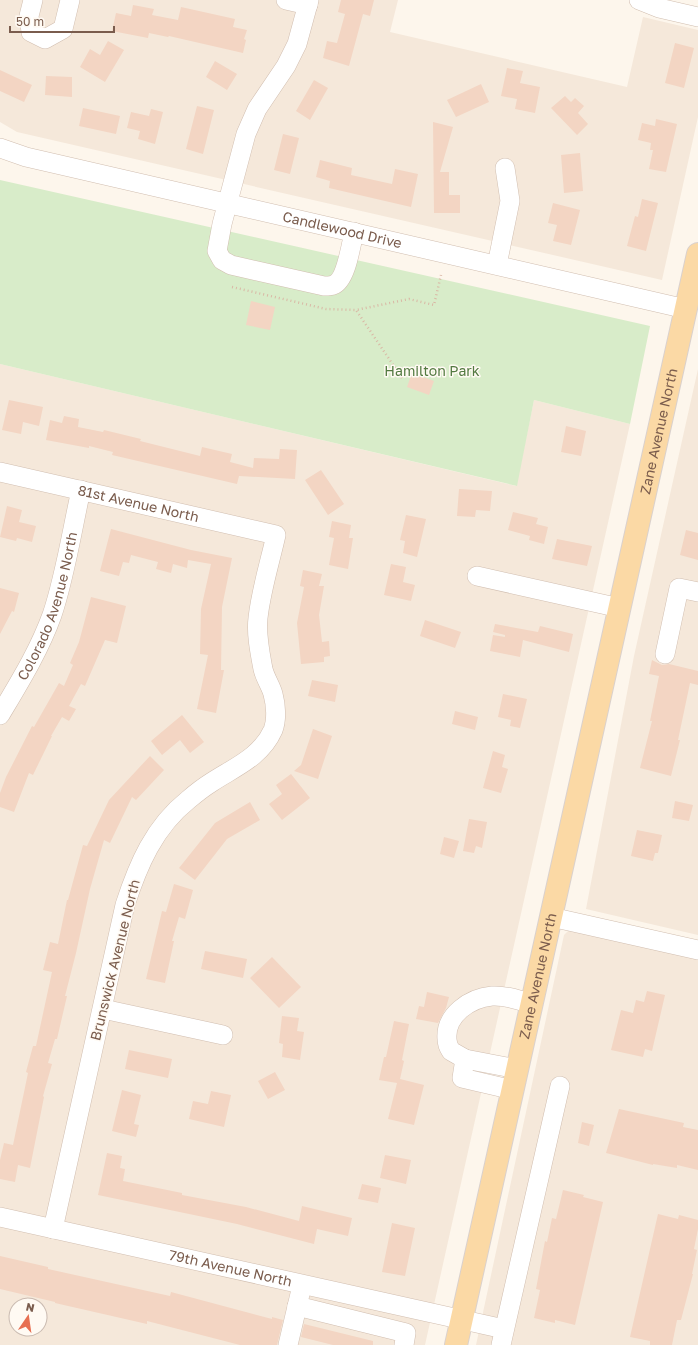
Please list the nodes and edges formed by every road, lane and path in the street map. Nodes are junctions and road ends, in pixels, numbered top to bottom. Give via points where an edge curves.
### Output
1 (33, 0) edge
2 (70, 0) edge
3 (286, 0) edge
4 (639, 0) edge
5 (308, 2) edge
6 (680, 6) edge
7 (698, 17) edge
8 (0, 148) edge
9 (505, 168) dead end
10 (227, 203) junction
11 (354, 232) junction
12 (698, 254) edge
13 (497, 265) junction
14 (441, 275) dead end
15 (232, 286) dead end
16 (686, 308) junction
17 (356, 310) junction
18 (402, 378) dead end
19 (0, 472) edge
20 (81, 490) junction
21 (276, 535) joint
22 (477, 576) dead end
23 (698, 592) edge
24 (620, 608) junction
25 (665, 654) dead end
26 (0, 715) edge
27 (551, 917) junction
28 (698, 950) edge
29 (532, 1004) junction
30 (102, 1009) junction
31 (223, 1035) dead end
32 (465, 1059) junction
33 (518, 1069) junction
34 (560, 1086) dead end
35 (513, 1090) junction
36 (0, 1217) edge
37 (53, 1229) junction
38 (302, 1284) junction
39 (297, 1306) junction
40 (461, 1320) junction
41 (503, 1337) edge
42 (288, 1345) edge
43 (404, 1345) edge
44 (456, 1345) edge

1 - 2 street via 31,32 45,39 63,30
3 - 5 street
4 - 6 street via 659,8
5 - 10 street via 297,44 286,66 257,109 246,134
6 - 7 street
8 - 10 street, Candlewood Drive via 26,157
9 - 13 street via 510,202
10 - 11 street, Candlewood Drive
10 - 11 street via 217,251 222,260 231,265 334,286 344,274
11 - 13 street, Candlewood Drive
12 - 16 main road, Zane Avenue North
13 - 16 street, Candlewood Drive
14 - 17 path via 434,305 409,299
15 - 17 path via 326,309
16 - 24 main road, Zane Avenue North
17 - 18 path
19 - 20 street, 81st Avenue North
20 - 21 street, 81st Avenue North
20 - 26 street, Colorado Avenue North via 52,615 25,673
21 - 30 street, Brunswick Avenue North via 258,619 259,646 264,671 274,695 274,728 266,743 254,756 211,782 186,801 165,823 148,848 135,875 126,905
22 - 24 street
23 - 25 street via 679,588
24 - 27 main road, Zane Avenue North
27 - 28 street
27 - 29 main road, Zane Avenue North
29 - 32 street via 508,997 492,996 478,999 454,1015 447,1040 451,1051
29 - 33 main road, Zane Avenue North
30 - 31 street
30 - 37 street, Brunswick Avenue North
32 - 33 street
32 - 35 street via 462,1078
33 - 35 main road, Zane Avenue North
34 - 41 street
35 - 40 main road, Zane Avenue North
36 - 37 street, 79th Avenue North
37 - 38 street, 79th Avenue North
38 - 39 street
38 - 40 street, 79th Avenue North
39 - 42 street
39 - 43 street via 406,1333
40 - 41 street, 79th Avenue North
40 - 44 main road, Zane Avenue North

